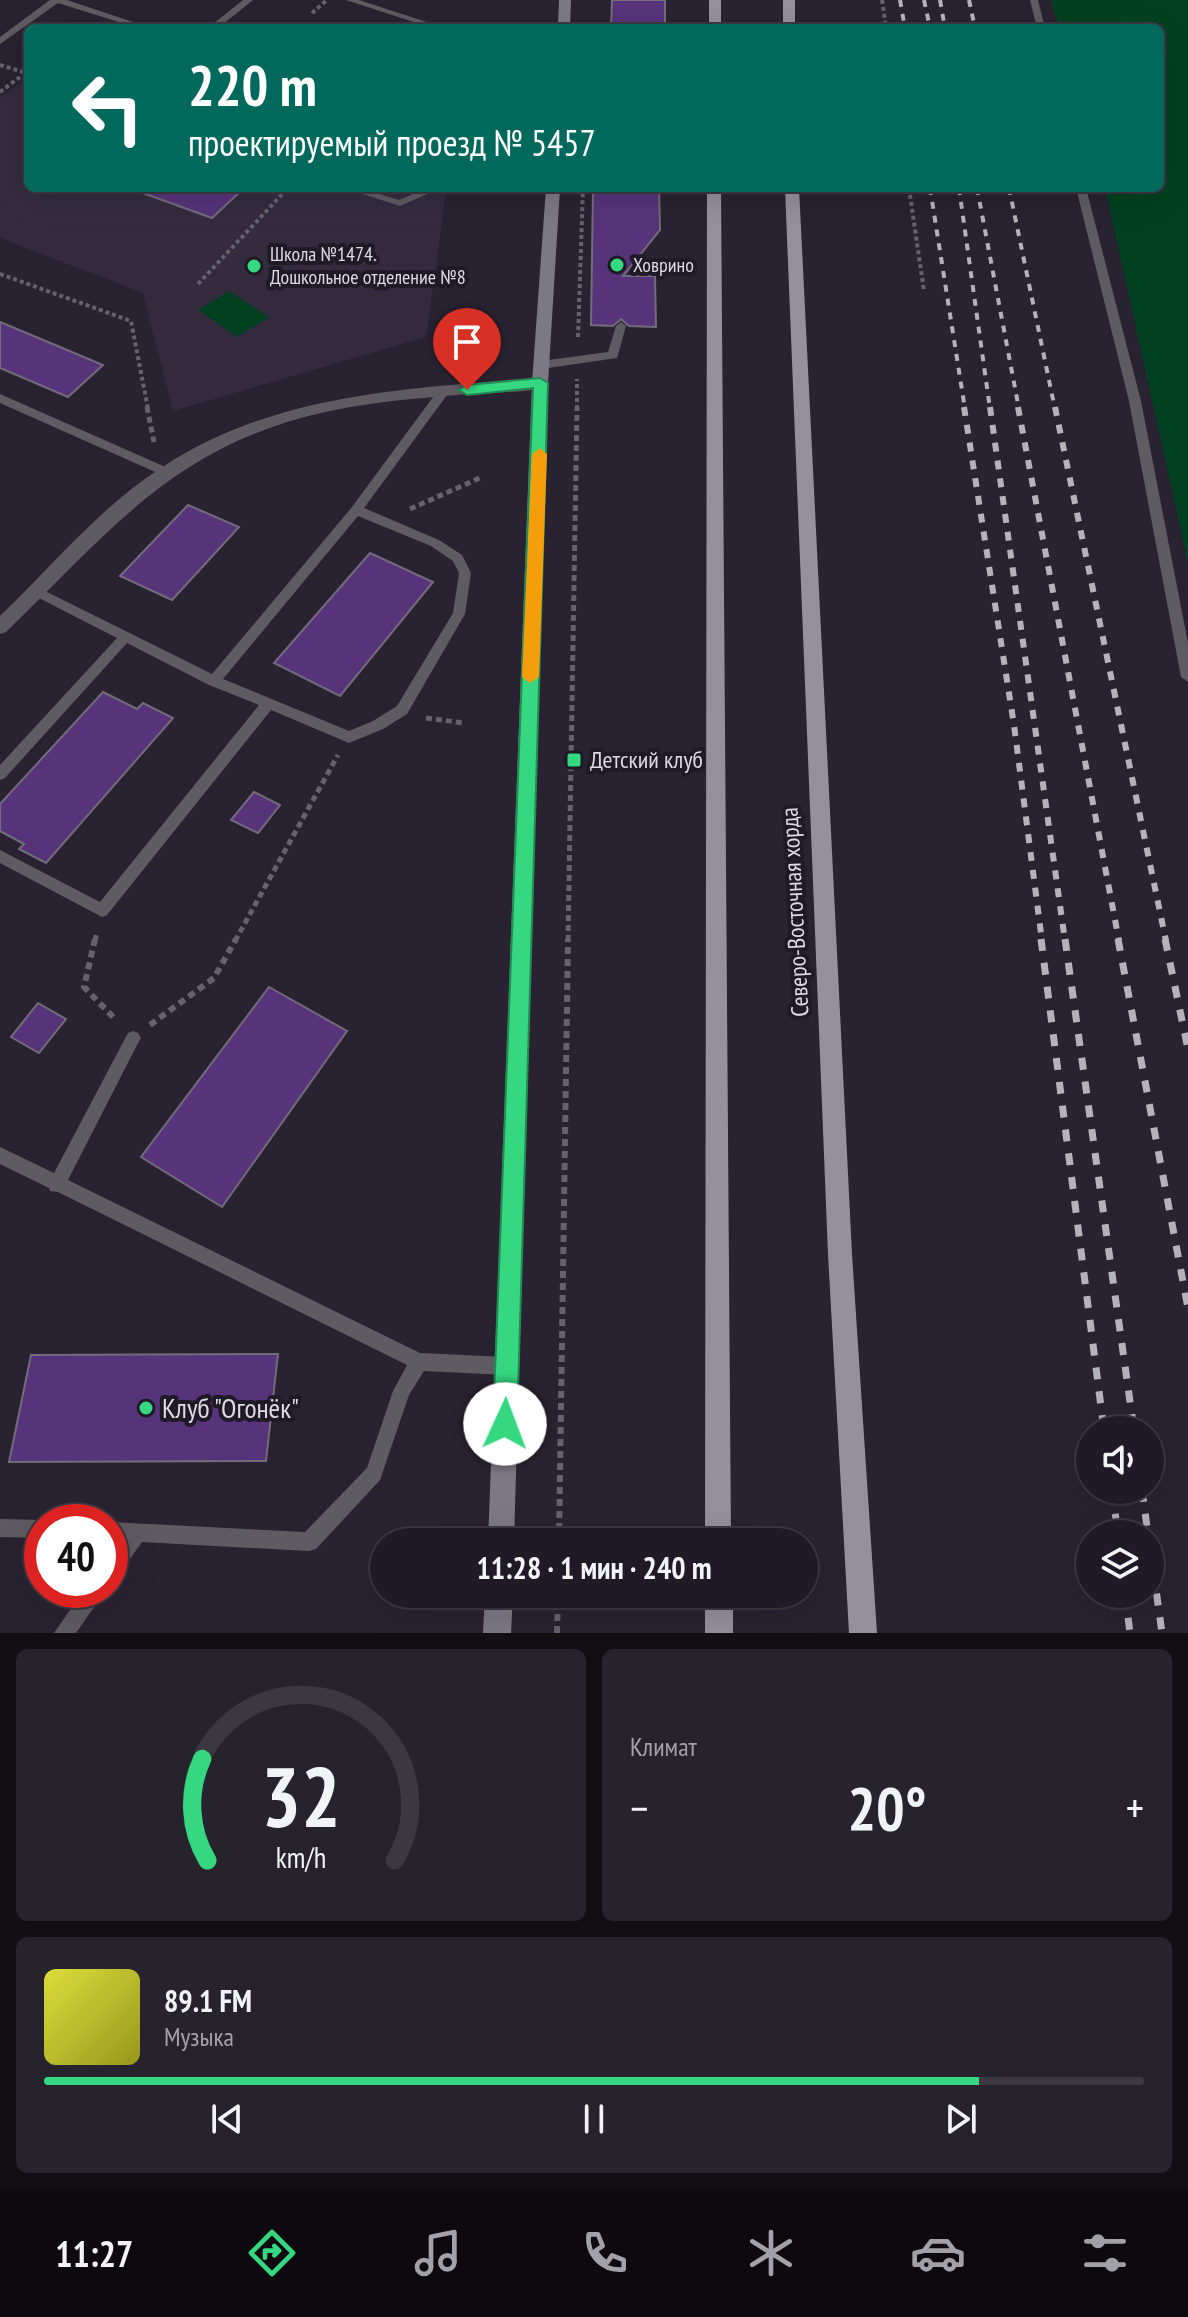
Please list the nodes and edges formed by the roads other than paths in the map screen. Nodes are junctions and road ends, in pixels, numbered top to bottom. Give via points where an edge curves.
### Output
1 (57, 0) edge
2 (249, 0) edge
3 (350, 0) edge
4 (565, 0) edge
5 (715, 0) edge
6 (789, 0) edge
7 (1034, 0) edge
8 (134, 24) edge
9 (217, 24) edge
10 (428, 24) edge
11 (564, 24) edge
12 (715, 24) edge
13 (789, 24) edge
14 (1040, 24) edge
15 (0, 41) edge
16 (363, 192) edge
17 (426, 192) edge
18 (553, 192) edge
19 (714, 192) edge
20 (792, 192) edge
21 (1082, 192) edge
22 (621, 326) dead end
23 (541, 374) junction
24 (443, 392) junction
25 (0, 398) edge
26 (166, 472) junction
27 (356, 510) junction
28 (37, 592) junction
29 (0, 627) edge
30 (126, 636) junction
31 (1188, 677) edge
32 (214, 681) junction
33 (268, 704) junction
34 (0, 774) edge
35 (0, 856) edge
36 (133, 1038) road end
37 (0, 1155) edge
38 (56, 1185) junction
39 (419, 1362) junction
40 (507, 1366) junction
41 (0, 1528) edge
42 (501, 1528) edge
43 (718, 1528) edge
44 (24, 1529) edge
45 (128, 1532) edge
46 (138, 1532) junction
47 (128, 1546) edge
48 (83, 1608) edge
49 (498, 1608) edge
50 (719, 1608) edge
51 (64, 1633) edge
52 (497, 1633) edge
53 (719, 1633) edge
54 (863, 1633) edge

1 - 8 lane
1 - 15 lane
2 - 9 lane
3 - 10 lane
4 - 11 street
5 - 12 main road
6 - 13 main road
7 - 14 lane
16 - 17 lane via 400,203
18 - 23 street
19 - 43 main road
20 - 54 main road, Северо-Восточная хорда via 839,1238
21 - 31 lane via 1135,401
22 - 23 lane via 613,355 577,360
23 - 24 street
23 - 40 street
24 - 26 street via 342,401 286,415
24 - 27 lane
25 - 26 lane
26 - 28 street
27 - 32 lane
27 - 33 lane via 458,558 465,573 459,614 402,710 378,725 349,737
28 - 29 street
28 - 30 lane
30 - 32 lane
30 - 34 lane
32 - 33 lane
33 - 35 lane via 102,910
36 - 38 lane
37 - 38 lane
38 - 39 lane
39 - 40 lane
39 - 46 lane via 402,1391 374,1474 309,1542
40 - 42 street
41 - 44 lane
45 - 46 lane
46 - 47 lane
48 - 51 lane
49 - 52 street
50 - 53 main road

